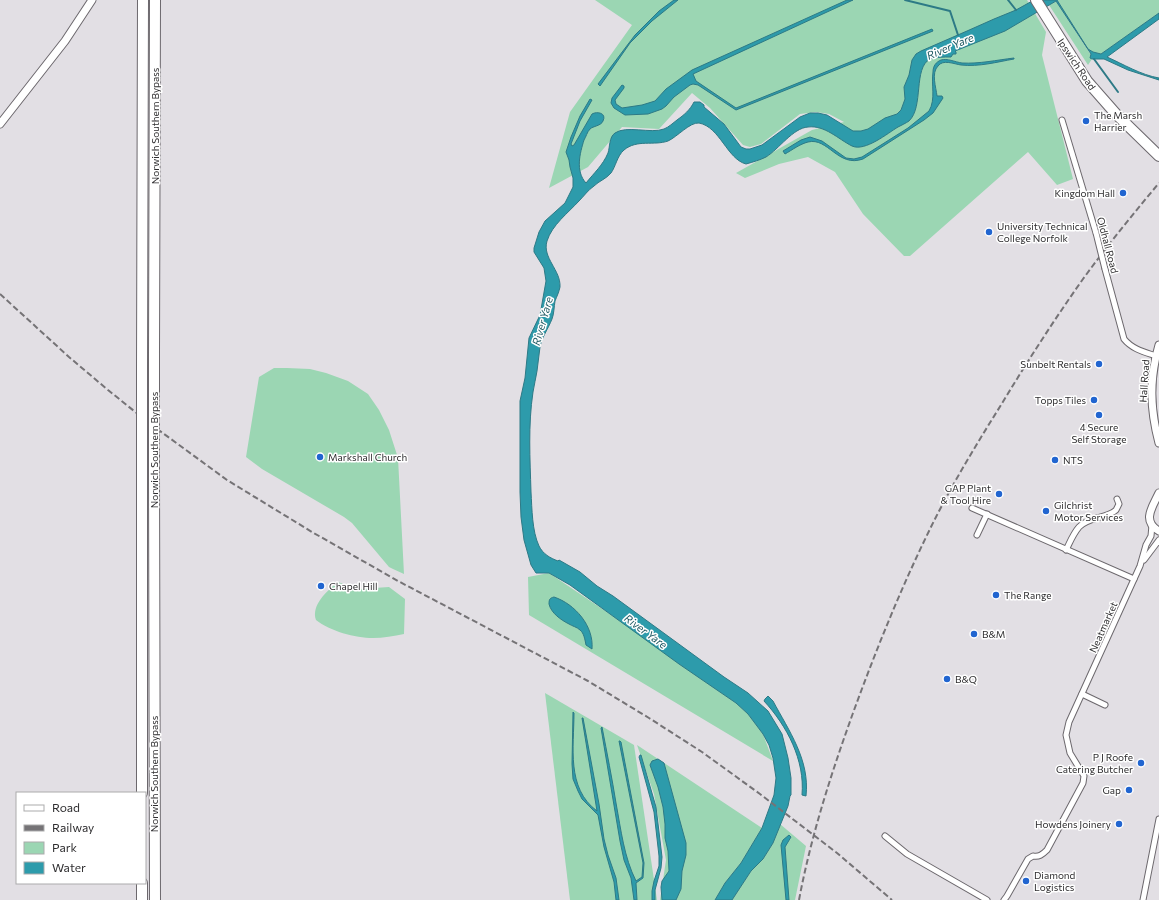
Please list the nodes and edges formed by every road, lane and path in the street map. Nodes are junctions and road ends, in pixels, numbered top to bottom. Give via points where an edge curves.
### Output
1 (92, 0) edge
2 (143, 0) edge
3 (155, 0) edge
4 (1036, 0) edge
5 (1062, 120) dead end
6 (0, 124) edge
7 (1158, 155) edge
8 (1159, 345) edge
9 (1156, 356) junction
10 (1159, 443) edge
11 (1159, 493) edge
12 (1117, 499) dead end
13 (1156, 502) edge
14 (972, 508) dead end
15 (987, 514) junction
16 (1152, 525) junction
17 (1159, 531) edge
18 (977, 535) dead end
19 (1159, 540) edge
20 (1066, 550) junction
21 (1140, 566) junction
22 (1134, 579) junction
23 (1082, 694) junction
24 (1105, 705) dead end
25 (142, 792) edge
26 (1159, 819) edge
27 (886, 836) dead end
28 (142, 884) edge
29 (142, 900) edge
30 (154, 900) edge
31 (987, 900) edge
32 (1004, 900) edge
33 (1143, 900) edge

1 - 6 street via 65,41
2 - 25 highway, Norwich Southern Bypass, bridge
3 - 30 highway, Norwich Southern Bypass, bridge
4 - 7 highway, Ipswich Road via 1095,92
5 - 9 street, Oldhall Road, bridge via 1124,339 1133,347
8 - 9 street, Hall Road
9 - 10 street, Hall Road via 1152,404
11 - 13 street
12 - 20 street via 1119,504 1116,510 1079,526
13 - 16 street via 1149,514
14 - 15 street
15 - 18 street
15 - 20 street
16 - 17 street
16 - 21 street, Neatmarket via 1151,536
19 - 21 street, Neatmarket
20 - 22 street
21 - 22 street, Neatmarket
22 - 23 street, Neatmarket
23 - 24 street
23 - 32 street, Neatmarket via 1066,735 1070,753 1084,776 1083,783 1047,850 1038,857 1028,859
26 - 33 street
27 - 31 street via 907,854
28 - 29 highway

